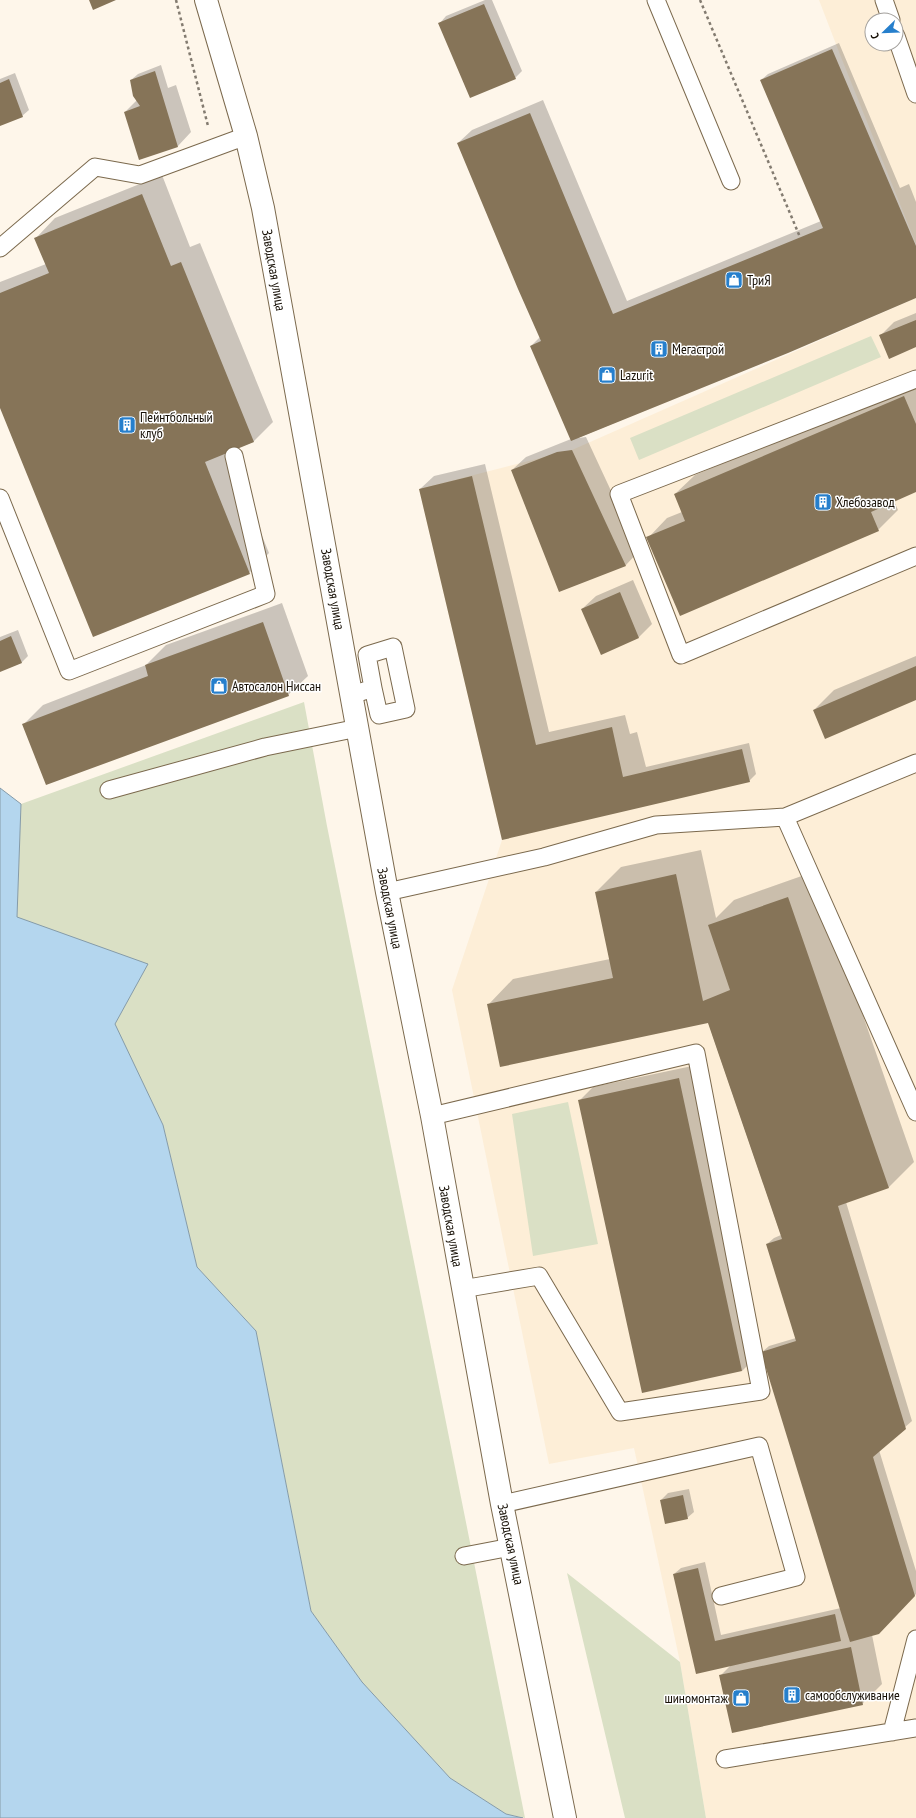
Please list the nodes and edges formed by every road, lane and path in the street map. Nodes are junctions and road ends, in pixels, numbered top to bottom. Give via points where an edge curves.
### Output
1 (176, 0) edge
2 (206, 0) edge
3 (656, 0) edge
4 (700, 0) edge
5 (884, 0) edge
6 (888, 12) edge
7 (902, 52) edge
8 (916, 94) edge
9 (246, 136) junction
10 (214, 148) junction
11 (731, 181) dead end
12 (800, 237) dead end
13 (0, 248) edge
14 (916, 379) edge
15 (234, 456) dead end
16 (0, 498) edge
17 (916, 556) edge
18 (372, 688) dead end
19 (352, 695) junction
20 (358, 728) junction
21 (916, 763) edge
22 (109, 790) dead end
23 (785, 817) junction
24 (387, 892) junction
25 (916, 1112) edge
26 (432, 1116) junction
27 (462, 1289) junction
28 (502, 1504) junction
29 (512, 1547) junction
30 (464, 1556) dead end
31 (721, 1596) dead end
32 (916, 1639) edge
33 (916, 1728) edge
34 (892, 1732) junction
35 (724, 1759) dead end
36 (565, 1818) edge

1 - 10 path
2 - 9 main road, Заводская улица
3 - 11 lane
4 - 12 path
5 - 6 lane
7 - 8 lane
9 - 10 lane
9 - 19 main road, Заводская улица via 263,208
10 - 13 lane via 140,175 96,167
14 - 17 lane via 620,494 681,655
15 - 16 lane via 266,594 69,670
18 - 19 lane
19 - 20 main road, Заводская улица
20 - 22 lane via 265,747
20 - 24 main road, Заводская улица
21 - 23 lane
23 - 24 lane via 656,825 544,857
23 - 25 lane
24 - 26 main road, Заводская улица
26 - 27 main road, Заводская улица
26 - 27 lane via 696,1053 761,1391 620,1412 539,1276
27 - 28 main road, Заводская улица
28 - 29 main road, Заводская улица
28 - 31 lane via 759,1446 796,1577
29 - 30 lane
29 - 36 main road, Заводская улица
32 - 34 lane
33 - 34 lane
34 - 35 lane

